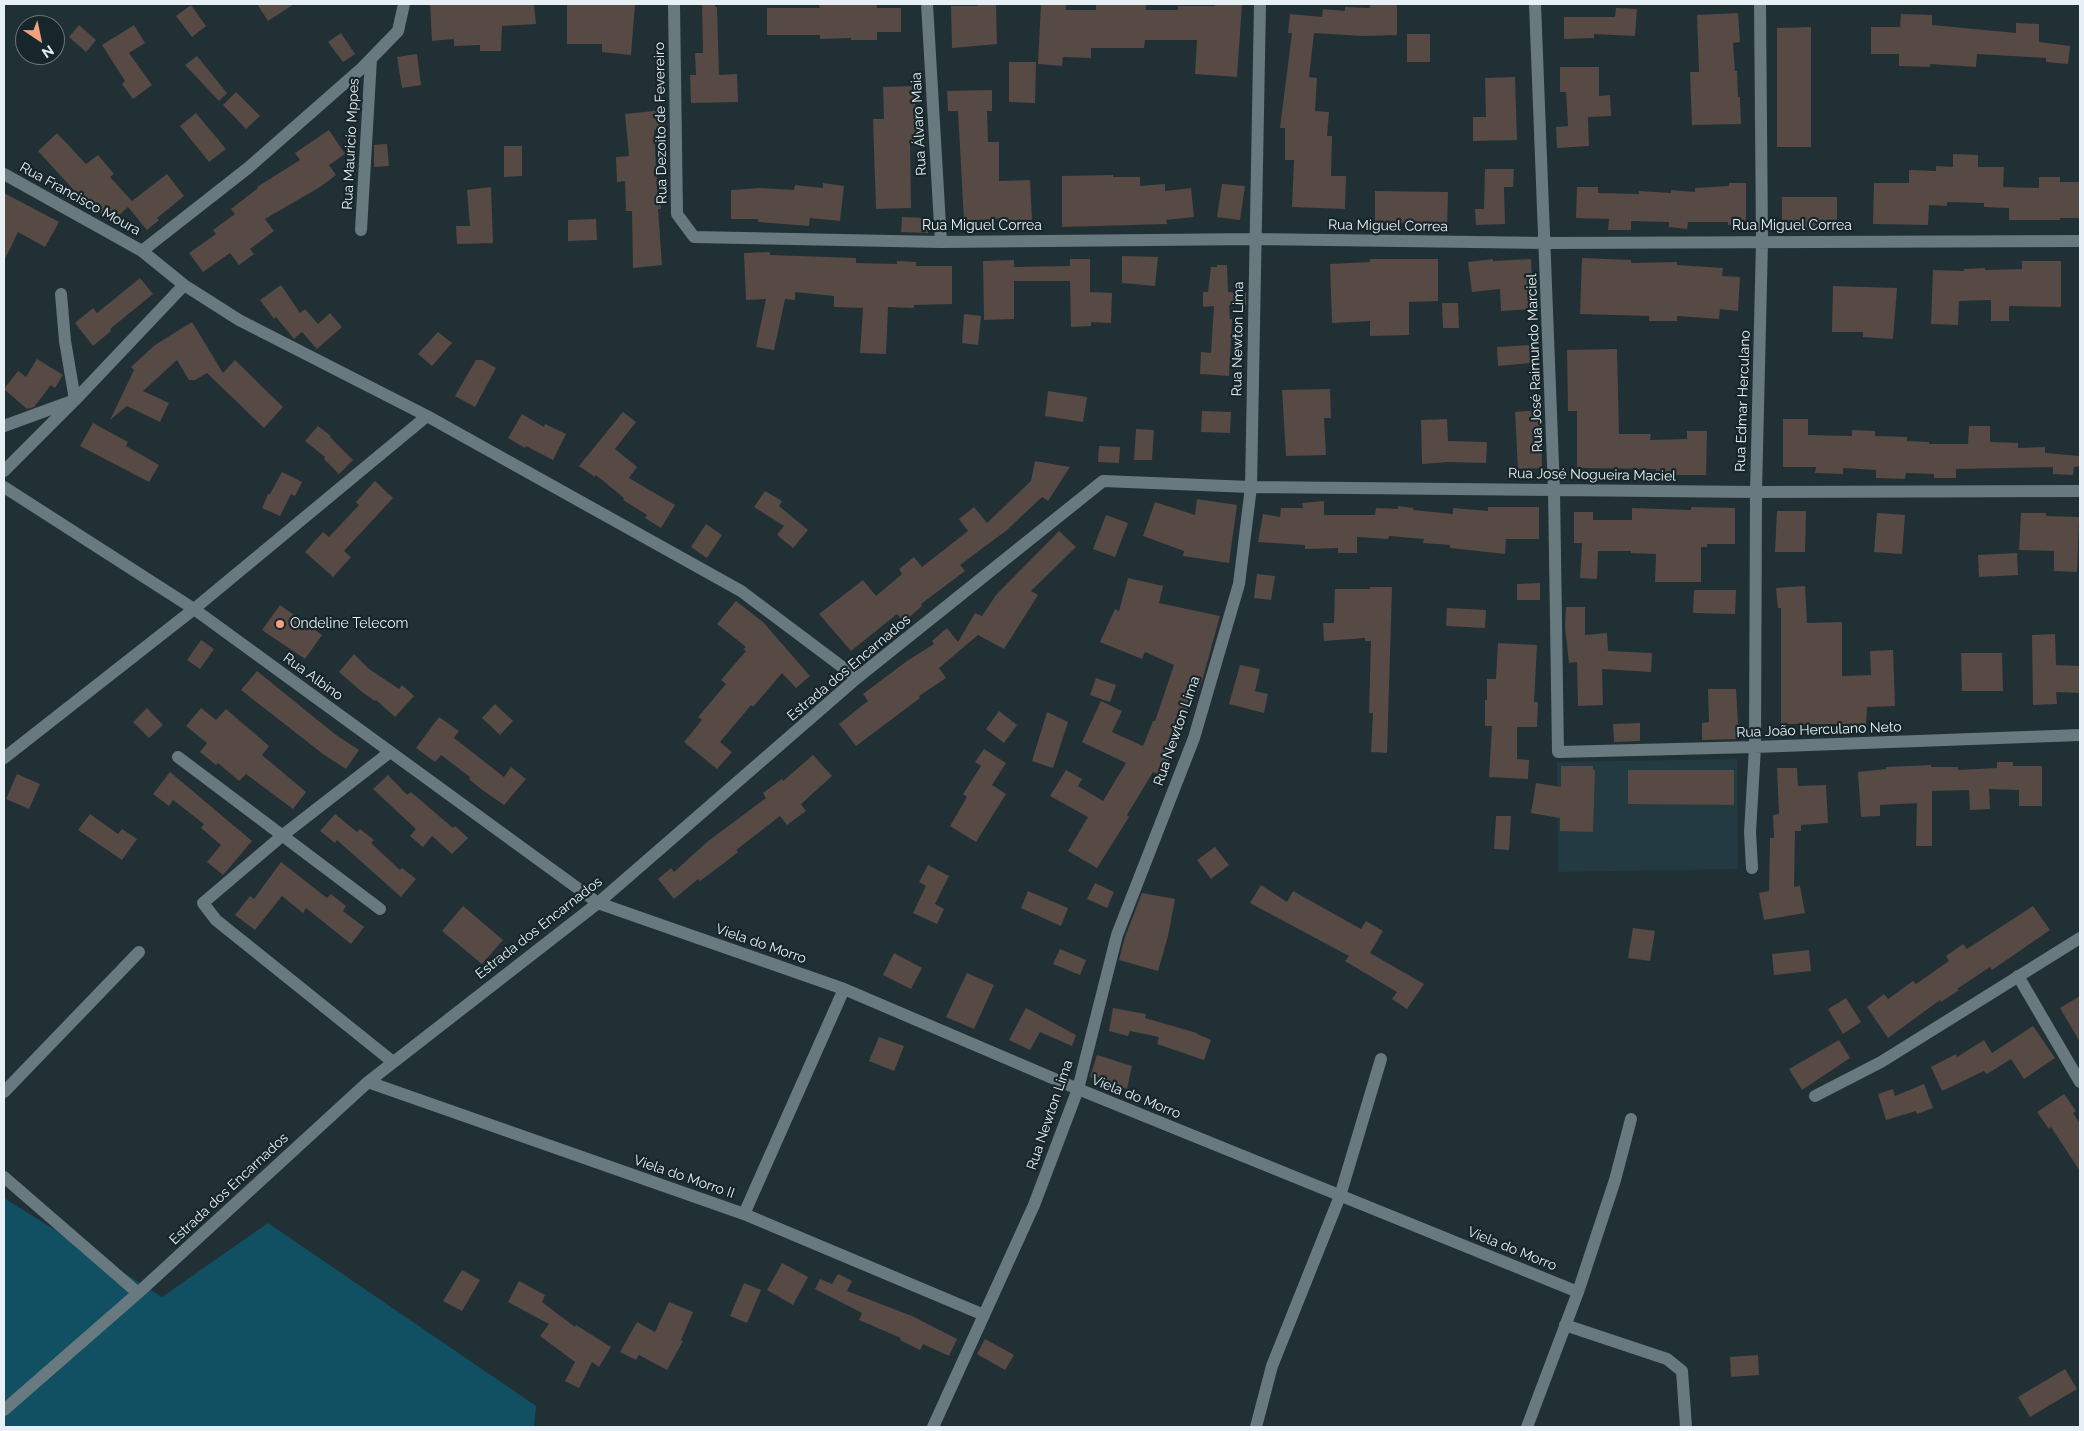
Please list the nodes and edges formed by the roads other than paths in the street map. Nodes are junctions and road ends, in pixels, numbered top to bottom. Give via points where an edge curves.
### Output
1 (404, 4) edge
2 (674, 4) edge
3 (927, 4) edge
4 (1260, 4) edge
5 (1536, 4) edge
6 (1760, 4) edge
7 (371, 59) junction
8 (4, 174) edge
9 (361, 230) dead end
10 (694, 237) joint
11 (1255, 239) junction
12 (1762, 241) junction
13 (2080, 241) edge
14 (941, 242) junction
15 (1546, 243) junction
16 (142, 251) junction
17 (184, 285) junction
18 (61, 294) dead end
19 (75, 400) junction
20 (427, 416) junction
21 (4, 426) edge
22 (4, 471) edge
23 (1103, 481) joint
24 (4, 487) edge
25 (1251, 487) junction
26 (1554, 490) junction
27 (2080, 491) edge
28 (1756, 492) junction
29 (194, 609) junction
30 (857, 678) junction
31 (2080, 735) edge
32 (1755, 747) junction
33 (390, 752) junction
34 (1558, 752) joint
35 (178, 757) dead end
36 (4, 758) edge
37 (283, 834) junction
38 (1752, 868) dead end
39 (598, 902) junction
40 (380, 909) dead end
41 (2080, 938) edge
42 (139, 952) dead end
43 (2018, 976) junction
44 (844, 989) junction
45 (1381, 1059) dead end
46 (393, 1062) junction
47 (368, 1082) junction
48 (2080, 1082) edge
49 (1078, 1089) junction
50 (4, 1092) edge
51 (1815, 1096) dead end
52 (1631, 1119) dead end
53 (4, 1177) edge
54 (1340, 1196) junction
55 (744, 1214) junction
56 (1578, 1292) junction
57 (138, 1293) junction
58 (984, 1315) junction
59 (1565, 1324) junction
60 (4, 1410) edge
61 (933, 1427) edge
62 (1256, 1427) edge
63 (1527, 1427) edge
64 (1686, 1427) edge

1 - 7 street via 398,31
2 - 10 street, Rua Dezoito de Fevereiro via 677,214
3 - 14 street, Rua Álvaro Maia
4 - 11 street, Rua Newton Lima
5 - 15 street, Rua José Raimundo Marciel
6 - 12 street, Rua Edmar Herculano
7 - 9 street, Rua Mauricio Mppes
7 - 16 street via 248,168
8 - 16 street, Rua Francisco Moura
10 - 14 street, Rua Miguel Correa
11 - 14 street, Rua Miguel Correa
11 - 15 street, Rua Miguel Correa
11 - 25 street, Rua Newton Lima
12 - 13 street, Rua Miguel Correa
12 - 15 street, Rua Miguel Correa
12 - 28 street, Rua Edmar Herculano
15 - 26 street, Rua José Raimundo Marciel
16 - 17 street, Rua Francisco Moura
17 - 19 street
17 - 20 street, Rua Francisco Moura via 239,320
18 - 19 street
19 - 21 street
19 - 22 street
20 - 29 street
20 - 30 street, Rua Francisco Moura via 741,591
23 - 25 street, Rua José Nogueira Maciel
23 - 30 street, Estrada dos Encarnados
24 - 29 street, Rua Albino
25 - 26 street, Rua José Nogueira Maciel
25 - 49 street, Rua Newton Lima via 1239,584 1194,738 1117,935
26 - 28 street, Rua José Nogueira Maciel
26 - 34 street, Rua José Raimundo Marciel
27 - 28 street, Rua José Nogueira Maciel
28 - 32 street, Rua Edmar Herculano
29 - 33 street, Rua Albino
29 - 36 street
30 - 39 street, Estrada dos Encarnados
31 - 32 street, Rua João Herculano Neto
32 - 34 street, Rua João Herculano Neto
32 - 38 street, Rua Edmar Herculano via 1750,832
33 - 37 street
33 - 39 street, Rua Albino
35 - 37 street
37 - 40 street
37 - 46 street via 203,903 216,920
39 - 44 street, Viela do Morro
39 - 46 street, Estrada dos Encarnados
41 - 43 street
42 - 50 street
43 - 48 street
43 - 51 street via 1881,1062
44 - 49 street, Viela do Morro
44 - 55 street
45 - 54 street
46 - 47 street, Estrada dos Encarnados
47 - 55 street, Viela do Morro II
47 - 57 street, Estrada dos Encarnados
49 - 54 street, Viela do Morro
49 - 58 street, Rua Newton Lima via 1034,1205
52 - 56 street via 1615,1180
53 - 57 street
54 - 56 street, Viela do Morro
54 - 62 street via 1272,1366
55 - 58 street, Viela do Morro II
56 - 59 street
57 - 60 street, Estrada dos Encarnados
58 - 61 street, Rua Newton Lima
59 - 63 street
59 - 64 street via 1667,1359 1682,1371

